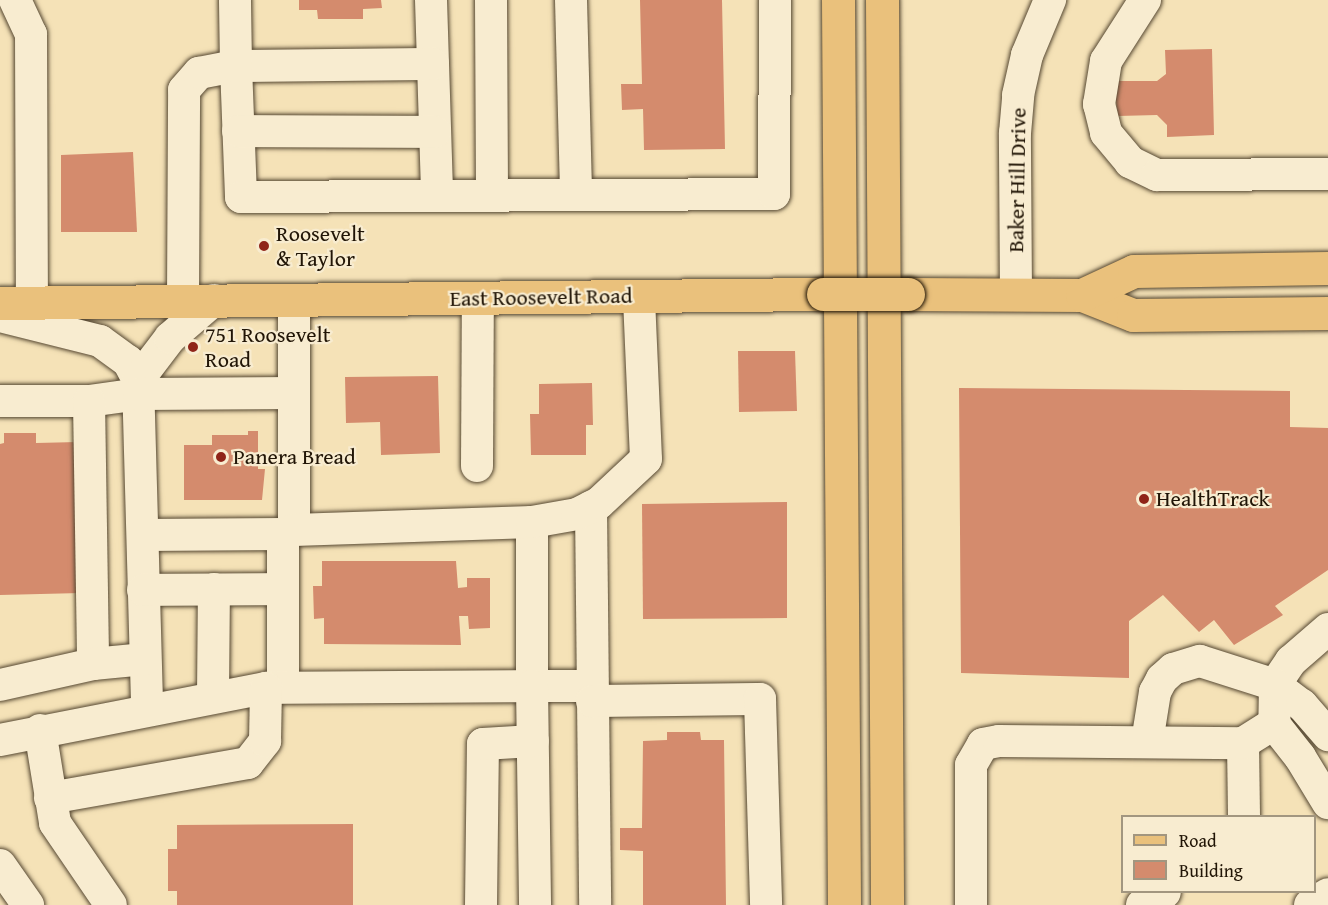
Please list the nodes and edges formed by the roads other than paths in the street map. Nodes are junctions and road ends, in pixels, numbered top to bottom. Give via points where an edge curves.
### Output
1 (15, 0) edge
2 (235, 0) edge
3 (431, 0) edge
4 (491, 0) edge
5 (571, 0) edge
6 (775, 0) edge
7 (838, 0) edge
8 (882, 0) edge
9 (1050, 0) edge
10 (1145, 0) edge
11 (433, 64) junction
12 (236, 66) junction
13 (238, 131) junction
14 (435, 132) junction
15 (1328, 174) edge
16 (436, 195) junction
17 (492, 195) junction
18 (576, 195) junction
19 (1328, 268) edge
20 (1016, 294) junction
21 (1082, 295) junction
22 (639, 296) junction
23 (478, 298) junction
24 (198, 300) junction
25 (294, 300) junction
26 (32, 302) junction
27 (0, 303) edge
28 (1328, 313) edge
29 (0, 316) edge
30 (138, 387) junction
31 (294, 393) junction
32 (0, 401) edge
33 (89, 401) junction
34 (477, 466) dead end
35 (591, 507) junction
36 (532, 522) junction
37 (289, 532) junction
38 (143, 534) junction
39 (214, 589) junction
40 (284, 589) junction
41 (143, 590) junction
42 (1328, 629) edge
43 (145, 659) junction
44 (93, 664) junction
45 (0, 685) edge
46 (1275, 685) junction
47 (532, 686) junction
48 (275, 687) junction
49 (592, 693) junction
50 (213, 697) junction
51 (147, 709) junction
52 (1274, 724) junction
53 (40, 730) junction
54 (1328, 735) edge
55 (1, 736) edge
56 (533, 741) junction
57 (1147, 742) junction
58 (1243, 743) junction
59 (50, 798) junction
60 (1328, 803) edge
61 (1244, 815) edge
62 (0, 865) edge
63 (1162, 893) edge
64 (1328, 894) edge
65 (28, 905) edge
66 (111, 905) edge
67 (481, 905) edge
68 (535, 905) edge
69 (595, 905) edge
70 (766, 905) edge
71 (844, 905) edge
72 (887, 905) edge
73 (971, 905) edge
74 (1142, 905) edge
75 (1310, 905) edge

1 - 26 street via 31,34
2 - 12 street
3 - 11 street
4 - 17 street
5 - 18 street
6 - 18 street via 774,194
7 - 71 main road
8 - 72 main road
9 - 20 street, Baker Hill Drive via 1028,54 1018,95
10 - 15 street via 1106,61 1099,104 1106,133 1130,162 1157,175
11 - 12 street
11 - 14 street
12 - 13 street
12 - 24 street via 199,73 184,90
13 - 14 street
13 - 16 street via 241,197
14 - 16 street
16 - 17 street
17 - 18 street
19 - 21 main road, East Roosevelt Road via 1134,271
20 - 21 main road, East Roosevelt Road
20 - 22 main road, East Roosevelt Road, bridge
21 - 28 main road, East Roosevelt Road via 1133,315
22 - 23 main road, East Roosevelt Road
22 - 35 street via 646,459
23 - 25 main road, East Roosevelt Road
23 - 34 street
24 - 25 main road, East Roosevelt Road
24 - 26 main road, East Roosevelt Road
24 - 30 street
25 - 31 street
26 - 27 main road, East Roosevelt Road
29 - 30 street via 100,341 128,361
30 - 31 street
30 - 33 street
30 - 38 street
31 - 37 street
32 - 33 street
33 - 44 street
35 - 36 street via 577,514
35 - 49 street
36 - 37 street
36 - 47 street
37 - 38 street
37 - 40 street
38 - 41 street
39 - 40 street
39 - 41 street
39 - 50 street
40 - 48 street
41 - 43 street
42 - 46 street via 1291,661
43 - 44 street
43 - 51 street
44 - 45 street
46 - 52 street
46 - 54 street via 1302,705
46 - 57 street via 1215,663 1186,663 1162,679 1155,692
47 - 48 street
47 - 49 street
47 - 56 street
48 - 50 street
48 - 59 street via 265,741 248,763
49 - 69 street
49 - 70 street via 760,699
50 - 51 street
51 - 53 street
52 - 58 street
52 - 60 street via 1300,756
53 - 55 street
53 - 59 street
56 - 67 street via 483,744
56 - 68 street
57 - 58 street
57 - 73 street via 999,741 977,749 971,765
58 - 61 street
59 - 66 street via 55,824
62 - 65 street
63 - 74 street
64 - 75 street

